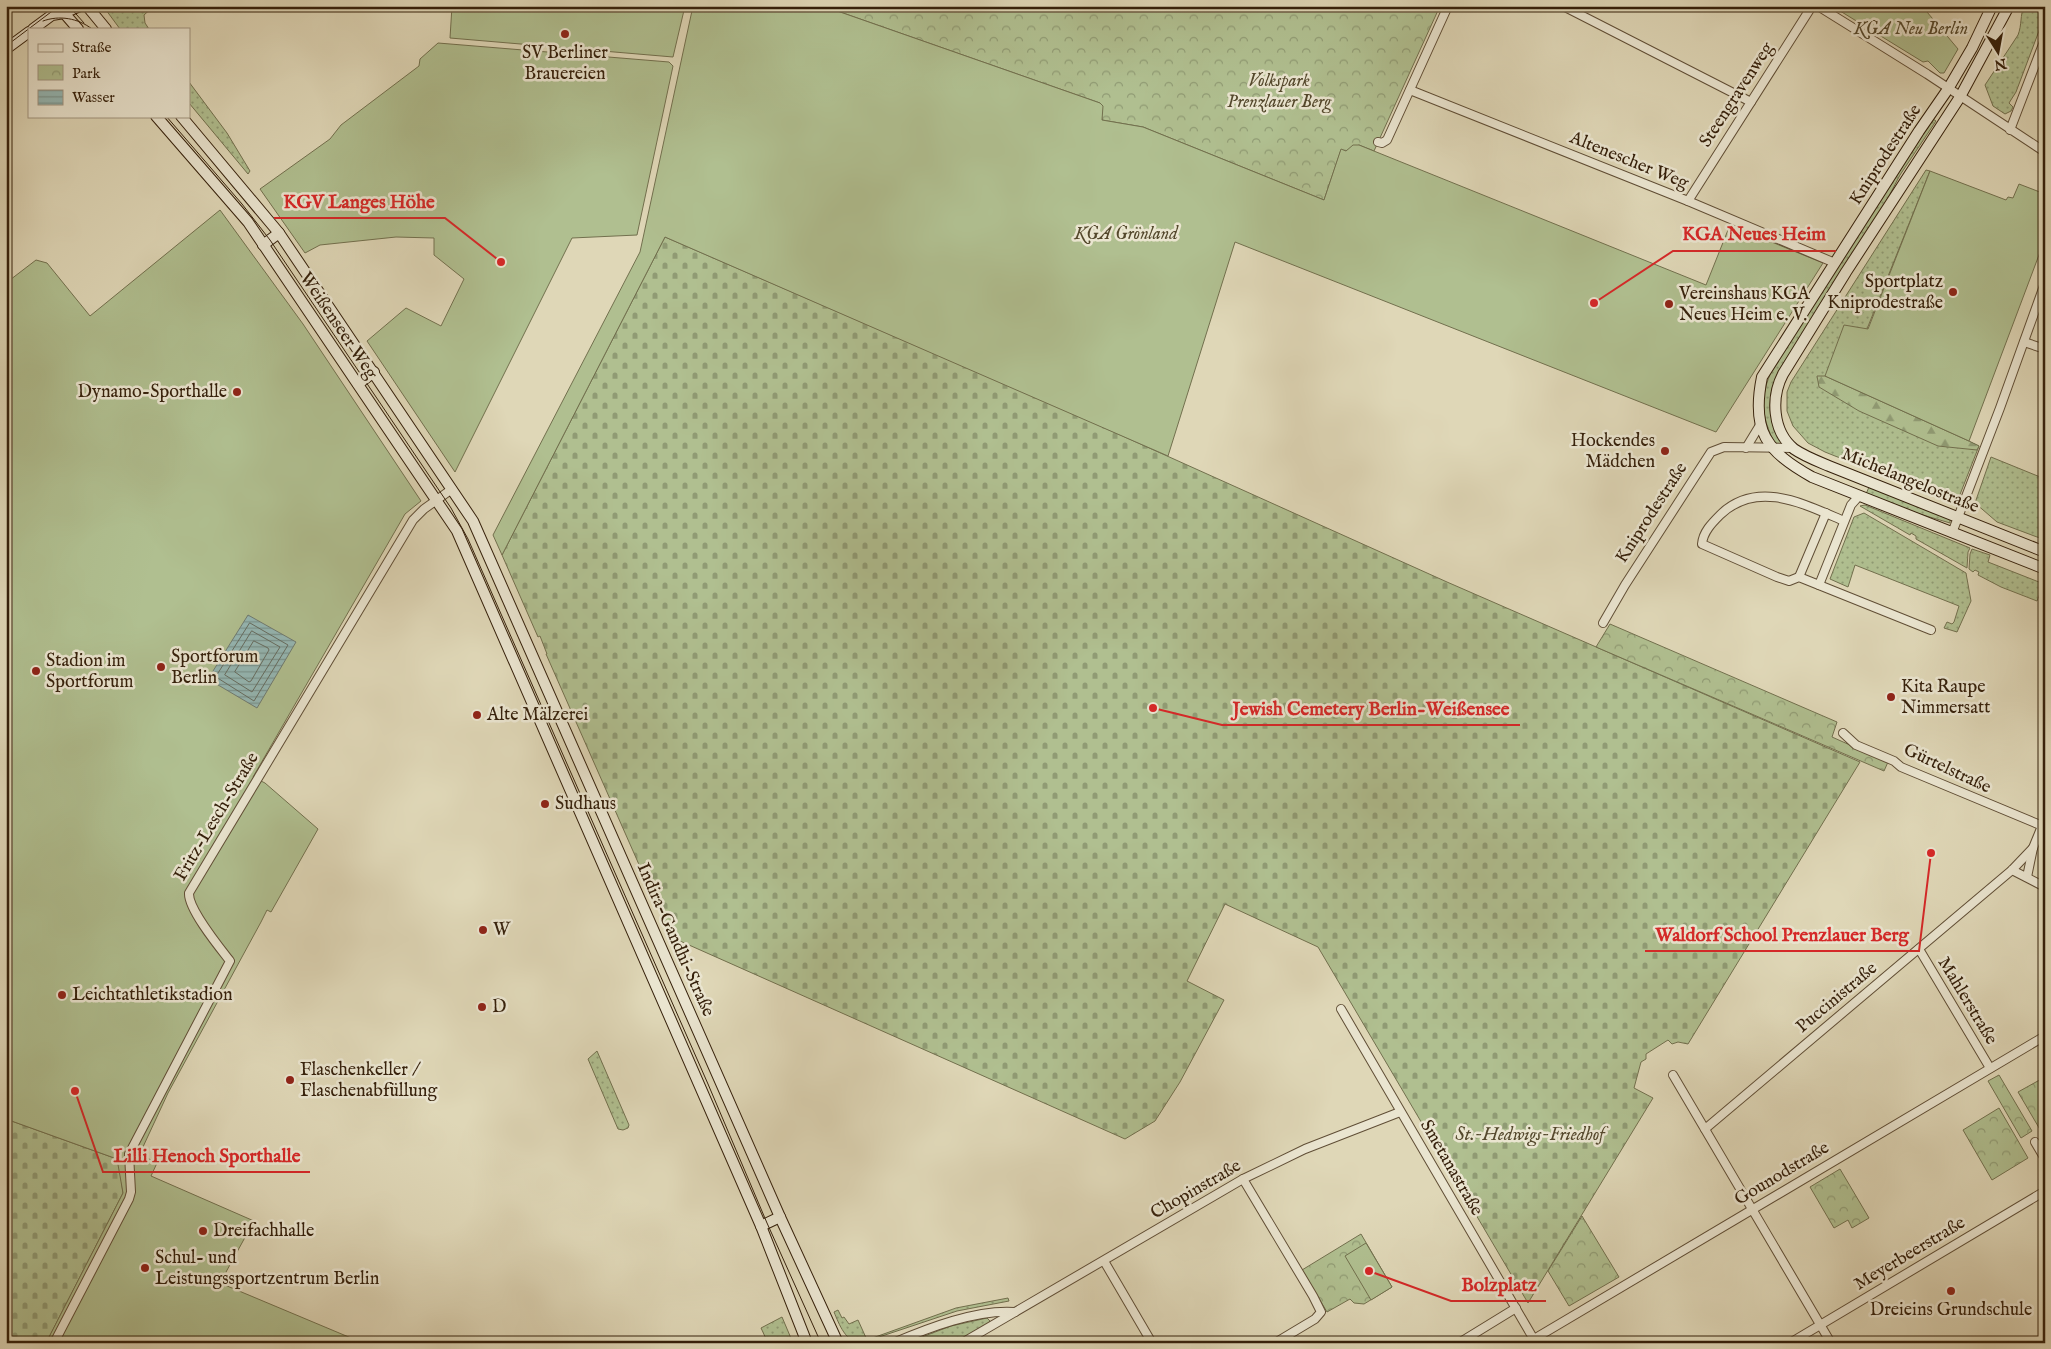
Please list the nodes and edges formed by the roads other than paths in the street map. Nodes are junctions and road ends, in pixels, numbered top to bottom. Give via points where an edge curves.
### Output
1 (80, 6) edge
2 (87, 6) edge
3 (1448, 6) edge
4 (1563, 6) edge
5 (1812, 6) edge
6 (1818, 6) edge
7 (1992, 6) edge
8 (2009, 6) edge
9 (57, 10) edge
10 (34, 28) edge
11 (77, 28) edge
12 (105, 28) edge
13 (28, 33) edge
14 (2045, 39) edge
15 (6, 49) edge
16 (1948, 89) junction
17 (1410, 90) junction
18 (1960, 97) junction
19 (1751, 102) junction
20 (158, 118) edge
21 (183, 118) edge
22 (2010, 130) junction
23 (1378, 142) dead end
24 (2045, 152) edge
25 (1688, 201) junction
26 (279, 233) junction
27 (263, 245) junction
28 (1835, 263) junction
29 (2045, 283) edge
30 (2024, 342) junction
31 (2045, 349) edge
32 (374, 372) junction
33 (358, 384) junction
34 (1777, 422) joint
35 (1760, 425) junction
36 (1746, 448) junction
37 (1772, 448) junction
38 (1793, 448) junction
39 (452, 490) junction
40 (1859, 496) junction
41 (436, 500) junction
42 (1826, 513) junction
43 (1958, 518) junction
44 (1844, 521) junction
45 (1952, 533) junction
46 (486, 548) joint
47 (2045, 552) edge
48 (474, 569) joint
49 (2045, 569) edge
50 (1799, 577) junction
51 (1819, 585) junction
52 (1603, 624) dead end
53 (1930, 630) dead end
54 (1842, 733) dead end
55 (2044, 827) edge
56 (2033, 848) junction
57 (2012, 870) junction
58 (2027, 876) junction
59 (2045, 887) edge
60 (1919, 949) junction
61 (1341, 1009) dead end
62 (2045, 1036) edge
63 (1990, 1068) junction
64 (1673, 1076) dead end
65 (1400, 1112) junction
66 (1705, 1129) junction
67 (2035, 1142) dead end
68 (2045, 1159) edge
69 (1242, 1179) junction
70 (2045, 1192) edge
71 (1752, 1209) junction
72 (780, 1217) junction
73 (761, 1226) junction
74 (1104, 1261) junction
75 (1516, 1308) junction
76 (1015, 1312) junction
77 (1820, 1325) junction
78 (965, 1341) edge
79 (1535, 1341) edge
80 (54, 1343) edge
81 (807, 1343) edge
82 (838, 1343) edge
83 (893, 1343) edge
84 (1152, 1343) edge
85 (1275, 1343) edge
86 (1459, 1343) edge
87 (1790, 1343) edge
88 (1831, 1343) edge

1 - 9 main road
2 - 12 main road
3 - 17 street
4 - 19 street
5 - 19 street, Steengravenweg
6 - 16 street
7 - 16 main road, Kniprodestraße
8 - 18 main road, Kniprodestraße
9 - 10 main road
9 - 11 main road
13 - 15 main road
14 - 22 street
16 - 18 street
16 - 28 main road, Kniprodestraße
17 - 23 street via 1387,140
17 - 25 street, Altenescher Weg
18 - 22 street
18 - 34 main road, Kniprodestraße via 1783,374 1776,390
19 - 25 street, Steengravenweg
20 - 27 main road, Weißenseer Weg via 243,216
21 - 26 main road, Weißenseer Weg
22 - 24 street
25 - 28 street, Altenescher Weg
26 - 27 main road
26 - 32 main road, Weißenseer Weg
27 - 33 main road, Weißenseer Weg
28 - 35 main road, Kniprodestraße via 1762,377 1758,404
29 - 30 street
30 - 31 street
30 - 43 street
32 - 33 main road
32 - 39 main road, Weißenseer Weg
33 - 41 main road, Weißenseer Weg
34 - 38 main road, Michelangelostraße
35 - 36 street
35 - 37 main road, Kniprodestraße
36 - 37 street, Kniprodestraße
36 - 52 street, Kniprodestraße via 1724,447 1711,452
37 - 38 street, Kniprodestraße
37 - 40 main road, Michelangelostraße via 1812,477
38 - 43 main road, Michelangelostraße via 1828,466
39 - 41 street, Fritz-Lesch-Straße
39 - 46 main road, Weißenseer Weg
40 - 44 street, Michelangelostraße
40 - 45 main road, Michelangelostraße
41 - 48 main road, Weißenseer Weg via 457,531
41 - 80 street, Fritz-Lesch-Straße via 414,520 189,893 200,920 230,961 128,1154 129,1199
42 - 44 street
42 - 50 street
42 - 50 street via 1783,497 1764,496 1746,500 1723,512 1709,526 1702,540 1705,547 1777,577 1789,581
43 - 45 street
43 - 47 main road, Michelangelostraße
44 - 51 street, Michelangelostraße
45 - 49 main road, Michelangelostraße
46 - 72 main road, Indira-Gandhi-Straße
48 - 73 main road, Indira-Gandhi-Straße
50 - 51 street
51 - 53 street
54 - 55 street, Gürtelstraße via 1856,745 1901,767
55 - 56 street, Gürtelstraße
56 - 57 street, Gürtelstraße
56 - 58 street, Gürtelstraße
57 - 58 street
57 - 60 street, Puccinistraße
58 - 59 street
60 - 63 street, Mahlerstraße
60 - 66 street, Puccinistraße
61 - 65 street, Smetanastraße
62 - 63 street, Gounodstraße
63 - 71 street, Gounodstraße
64 - 66 street
65 - 69 street, Chopinstraße via 1305,1149
65 - 75 street, Smetanastraße
66 - 71 street
67 - 68 street
69 - 74 street, Chopinstraße
69 - 85 street via 1321,1312
70 - 77 street, Meyerbeerstraße
71 - 77 street
71 - 79 street, Gounodstraße
72 - 73 main road
72 - 82 main road, Indira-Gandhi-Straße
73 - 81 main road, Indira-Gandhi-Straße
74 - 76 street, Chopinstraße
74 - 84 street
75 - 79 street, Smetanastraße
75 - 86 street
76 - 78 street, Chopinstraße
76 - 83 street, Chopinstraße via 1001,1311 945,1323
77 - 87 street, Meyerbeerstraße
77 - 88 street

